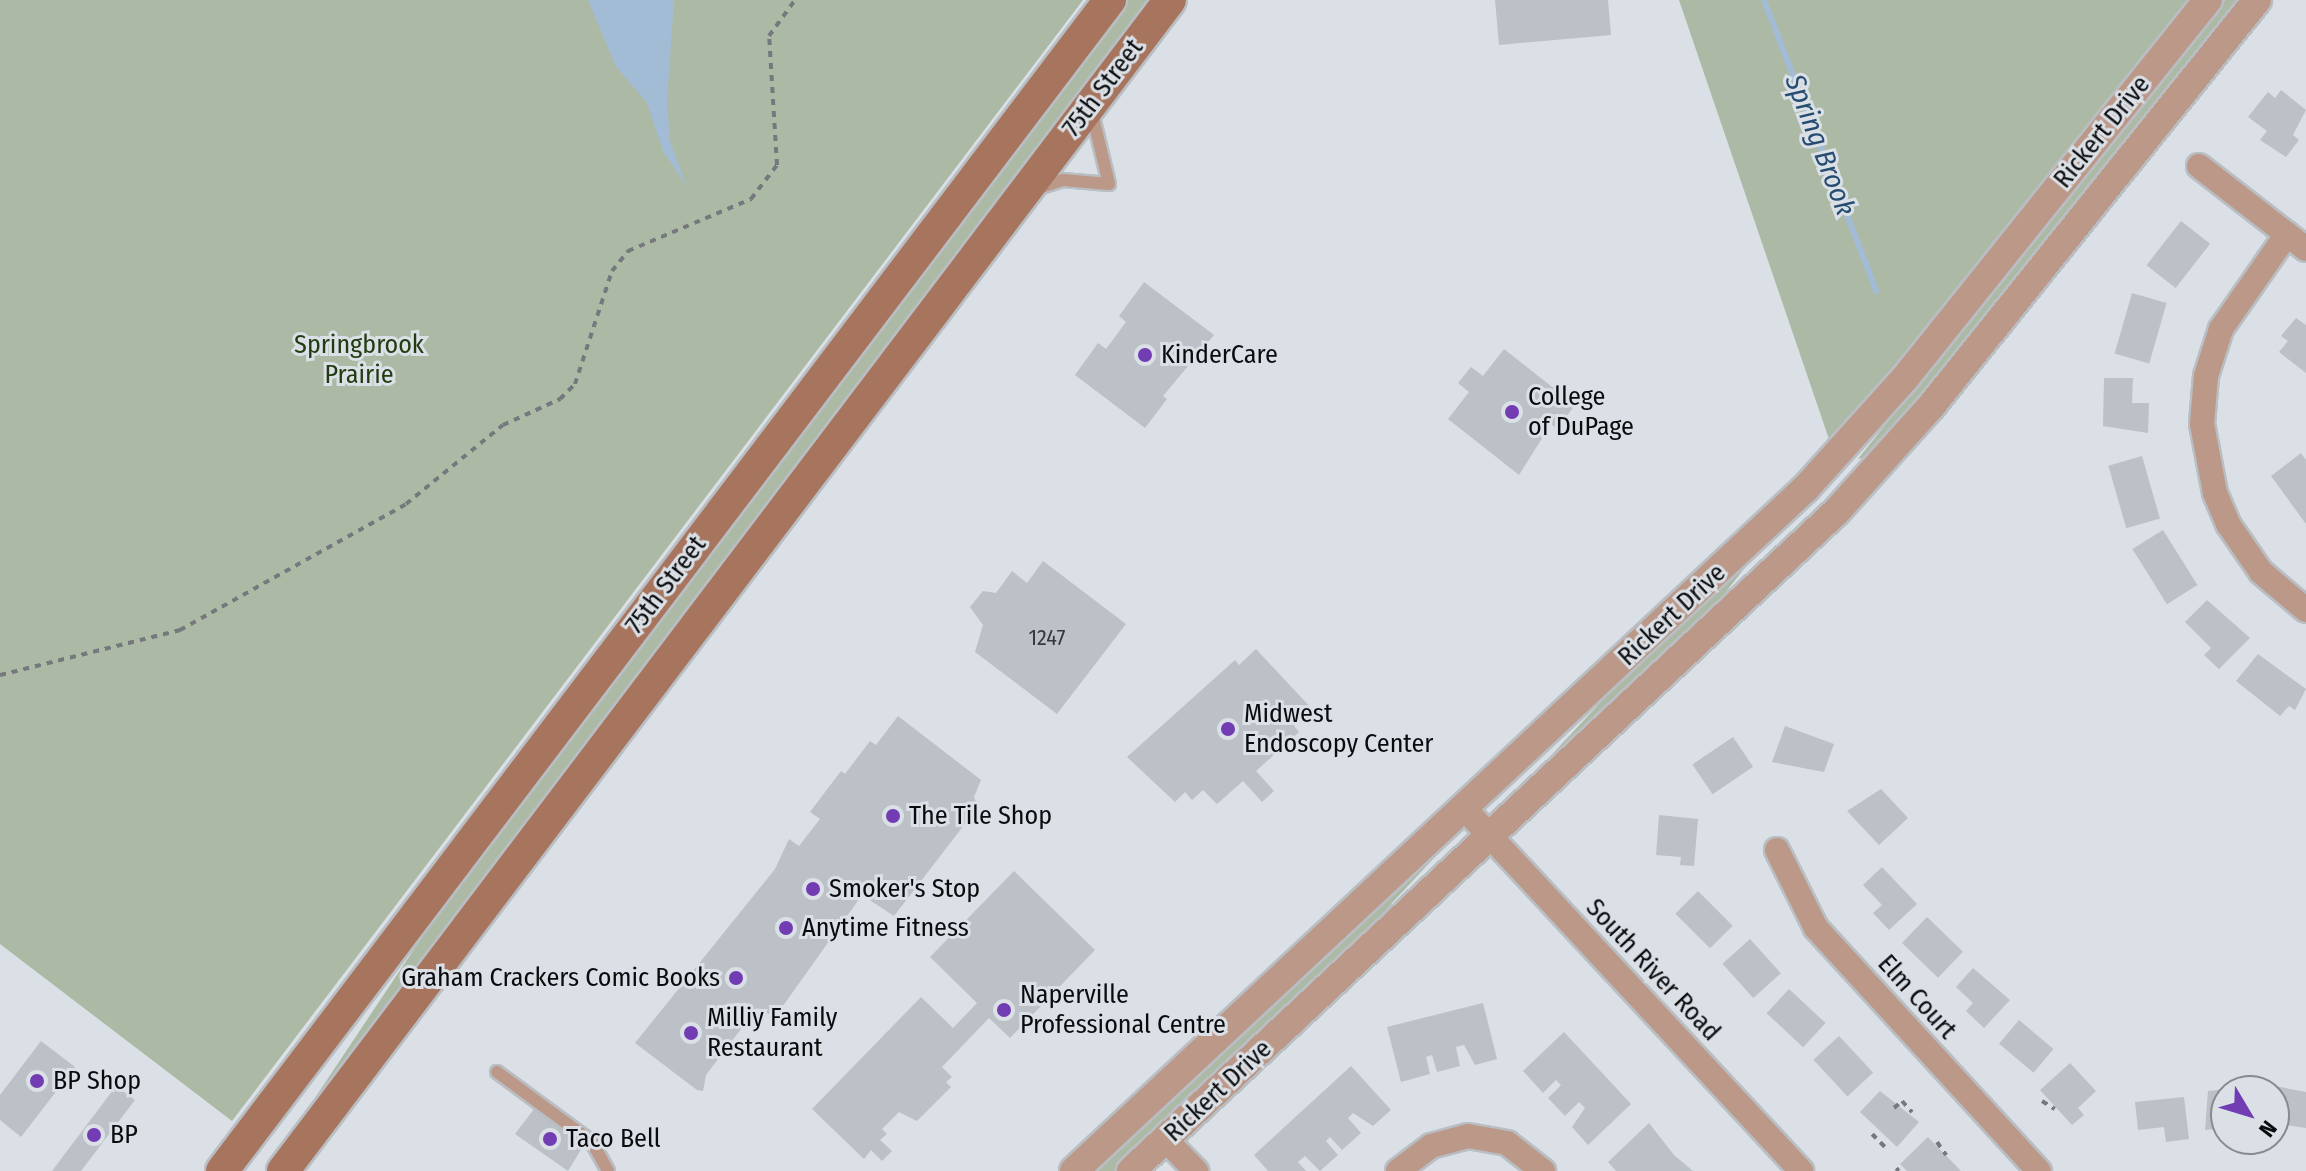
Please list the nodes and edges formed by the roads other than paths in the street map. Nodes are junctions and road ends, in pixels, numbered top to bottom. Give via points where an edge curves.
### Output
1 (1110, 0) edge
2 (1170, 0) edge
3 (2208, 0) edge
4 (2257, 0) edge
5 (1091, 105) junction
6 (2199, 166) dead end
7 (1024, 193) junction
8 (2296, 242) edge
9 (2306, 610) edge
10 (1463, 807) junction
11 (1492, 837) junction
12 (1777, 850) dead end
13 (497, 1072) dead end
14 (1165, 1139) junction
15 (600, 1150) junction
16 (2035, 1170) edge
17 (222, 1171) edge
18 (283, 1171) edge
19 (597, 1171) edge
20 (608, 1171) edge
21 (1074, 1171) edge
22 (1131, 1171) edge
23 (1196, 1171) edge
24 (1398, 1171) edge
25 (1543, 1171) edge
26 (1801, 1171) edge

1 - 17 main road, 75th Street
2 - 5 main road, 75th Street
3 - 10 street, Rickert Drive via 1858,434
4 - 11 street, Rickert Drive via 1887,458 1786,562
5 - 7 main road, 75th Street
5 - 7 lane via 1109,184 1063,180
6 - 8 street
7 - 18 main road, 75th Street
8 - 9 street via 2221,329 2206,376 2202,424 2212,482 2228,524 2261,572
10 - 11 street, South River Road
10 - 21 street, Rickert Drive
11 - 14 street, Rickert Drive
11 - 26 street, South River Road
12 - 16 street, Elm Court via 1816,928
13 - 15 lane
14 - 22 street, Rickert Drive
14 - 23 street
15 - 19 lane
15 - 20 lane
24 - 25 street via 1431,1146 1468,1136 1507,1143

